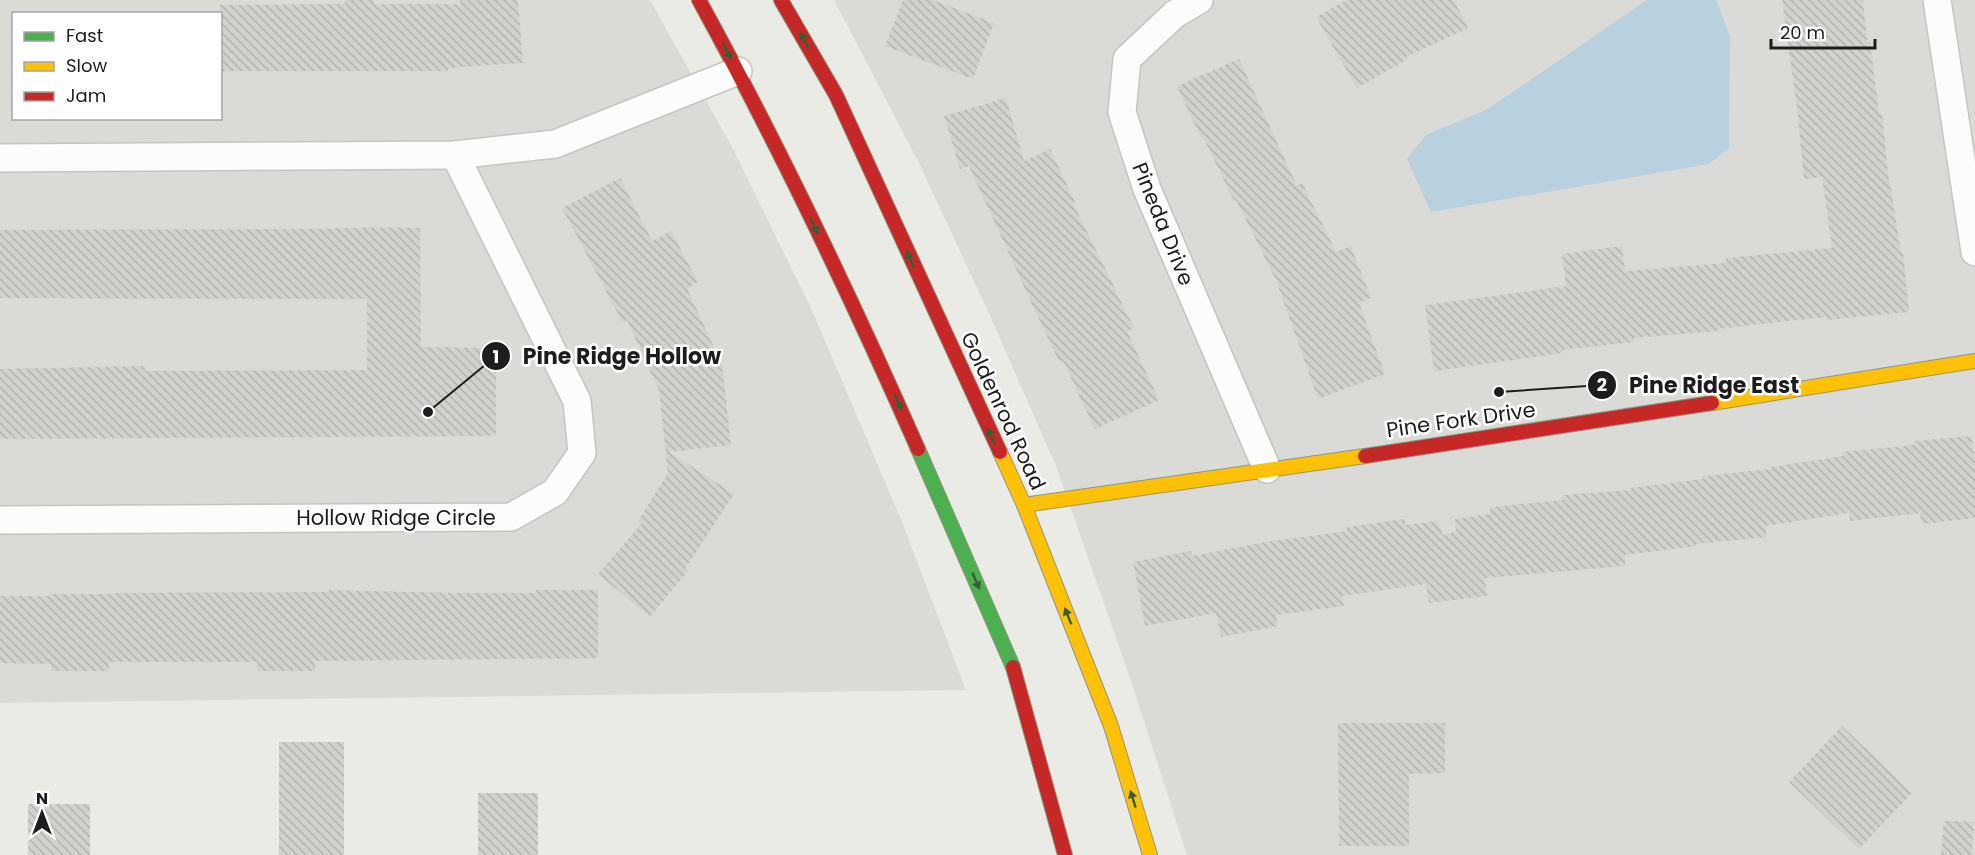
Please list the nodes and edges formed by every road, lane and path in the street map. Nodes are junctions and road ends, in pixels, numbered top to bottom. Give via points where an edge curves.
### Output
1 (699, 0) edge
2 (781, 0) edge
3 (1199, 0) edge
4 (1936, 0) edge
5 (738, 71) junction
6 (454, 154) junction
7 (0, 158) edge
8 (1975, 252) edge
9 (1975, 362) edge
10 (1267, 469) junction
11 (1024, 505) junction
12 (0, 520) edge
13 (1065, 855) edge
14 (1150, 855) edge

1 -> 5 main road
11 -> 2 main road, Goldenrod Road via 836,95
3 - 10 street, Pineda Drive via 1175,14 1127,59 1122,112 1146,189
4 - 8 street
5 - 6 street via 555,144
5 -> 13 main road via 866,330 1011,661
6 - 7 street
6 - 12 street, Hollow Ridge Circle via 577,401 582,453 555,492 511,517
9 - 10 main road, Pine Fork Drive
10 - 11 main road, Pine Fork Drive
14 -> 11 main road, Goldenrod Road via 1111,726

